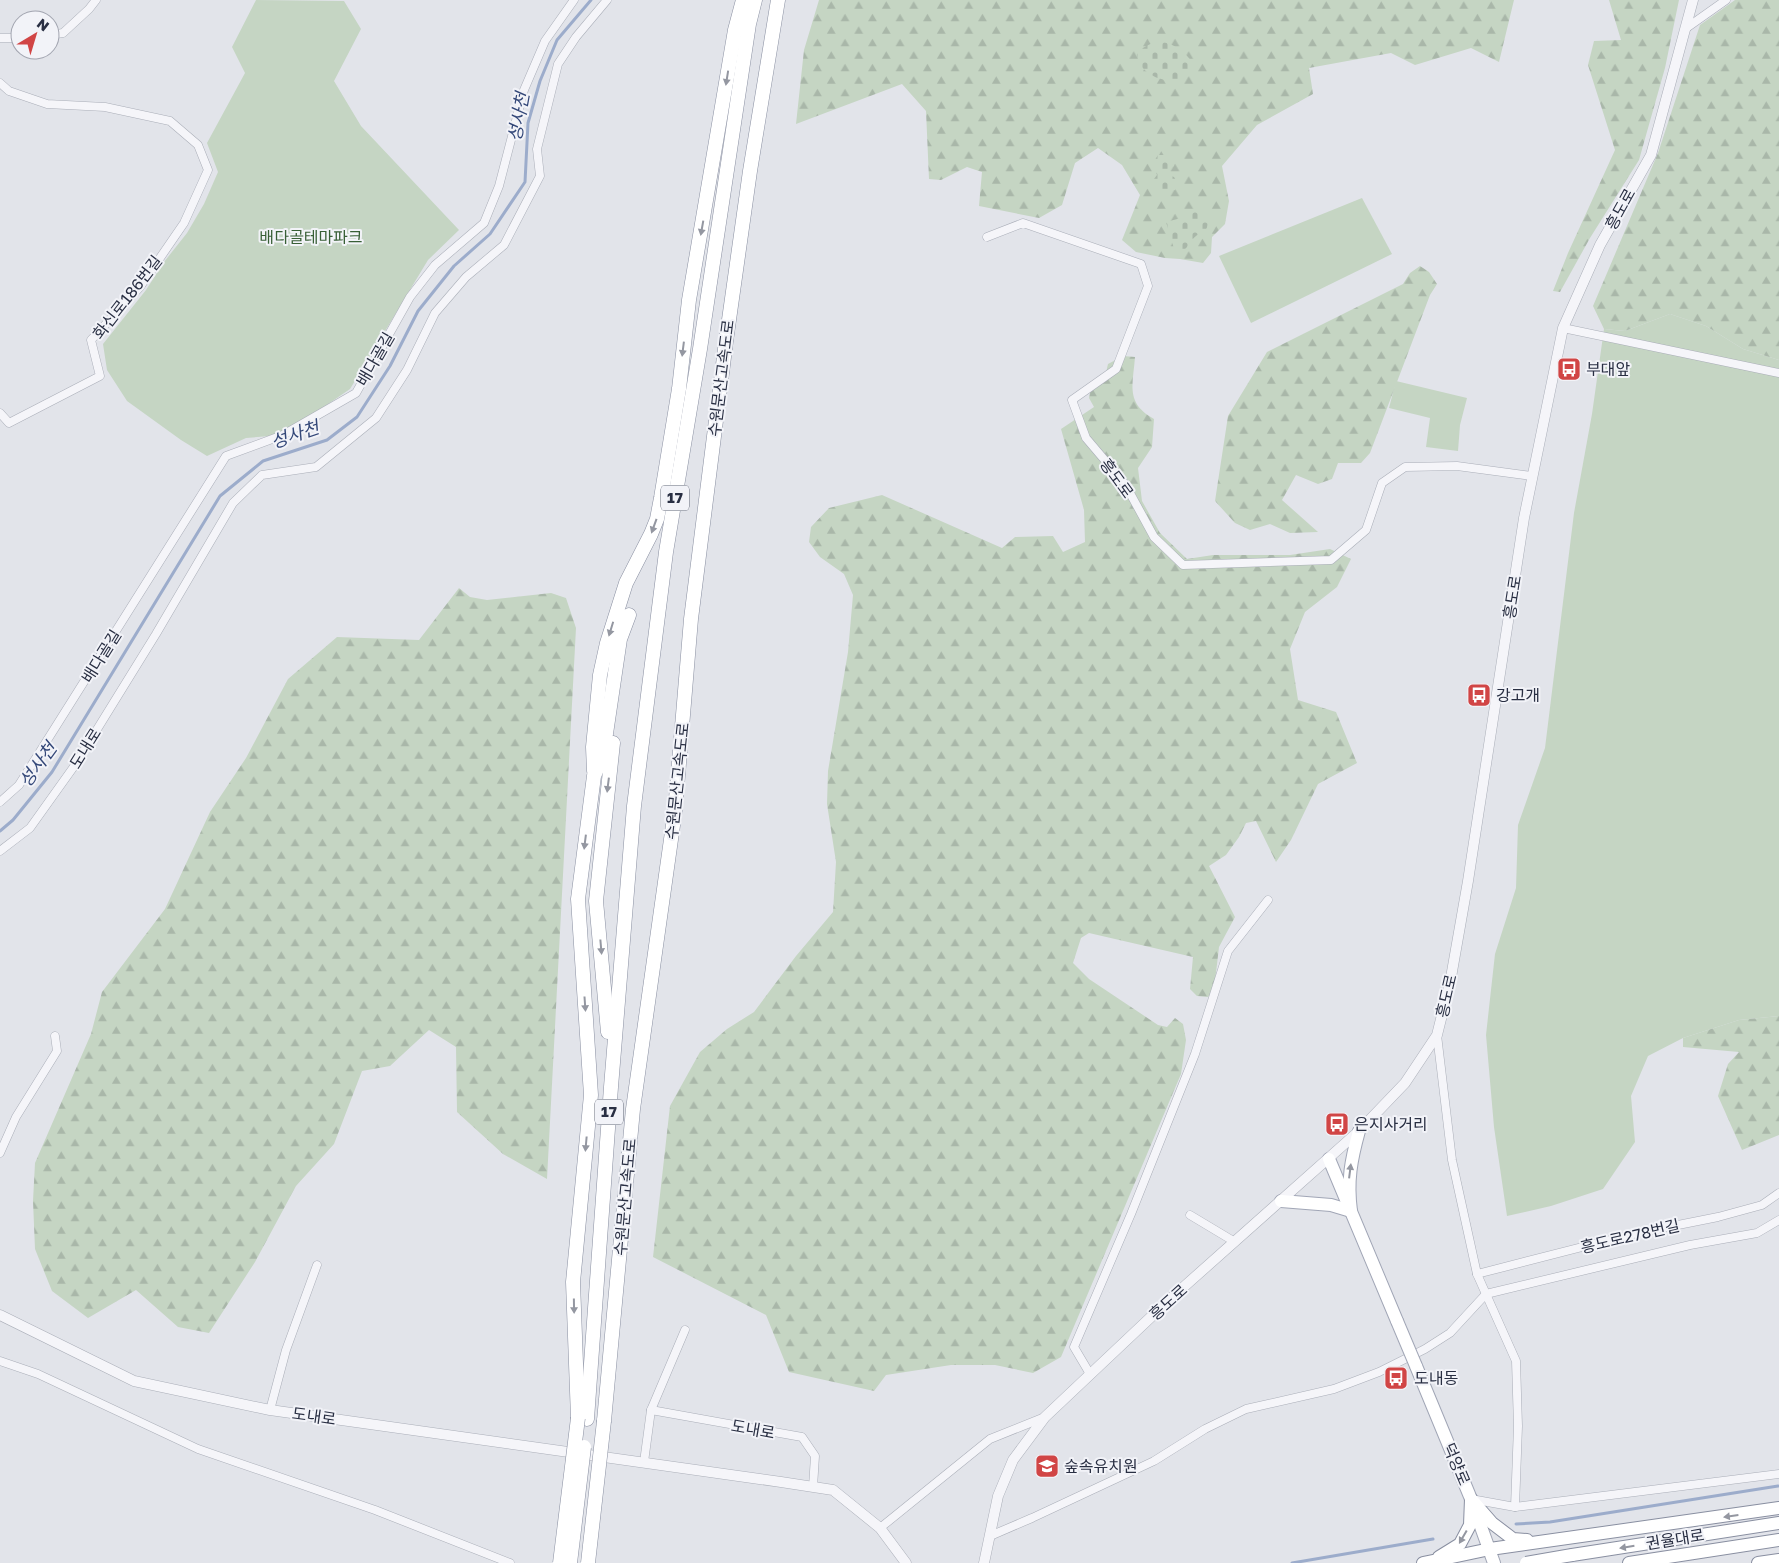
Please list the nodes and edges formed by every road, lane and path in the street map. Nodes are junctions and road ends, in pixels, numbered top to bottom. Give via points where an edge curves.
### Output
1 (96, 0) edge
2 (574, 0) edge
3 (607, 0) edge
4 (743, 0) edge
5 (755, 0) edge
6 (778, 0) edge
7 (1693, 0) edge
8 (1726, 0) edge
9 (1685, 29) junction
10 (60, 33) edge
11 (0, 83) edge
12 (987, 237) dead end
13 (1563, 328) junction
14 (1779, 373) edge
15 (0, 414) edge
16 (1532, 476) junction
17 (594, 776) junction
18 (0, 802) edge
19 (0, 851) edge
20 (1268, 900) dead end
21 (1437, 1035) junction
22 (55, 1036) dead end
23 (611, 1087) junction
24 (1359, 1131) junction
25 (0, 1153) edge
26 (1329, 1159) junction
27 (1779, 1193) edge
28 (1281, 1201) junction
29 (1351, 1211) junction
30 (1190, 1215) dead end
31 (1779, 1220) edge
32 (1235, 1242) junction
33 (317, 1265) dead end
34 (1477, 1274) junction
35 (1486, 1294) junction
36 (0, 1315) edge
37 (685, 1330) dead end
38 (0, 1361) edge
39 (1090, 1374) junction
40 (270, 1410) junction
41 (651, 1410) junction
42 (1045, 1417) junction
43 (582, 1418) junction
44 (644, 1462) junction
45 (1779, 1474) edge
46 (814, 1487) junction
47 (1471, 1499) junction
48 (1515, 1507) junction
49 (1779, 1508) edge
50 (1779, 1523) edge
51 (880, 1528) junction
52 (990, 1536) junction
53 (1779, 1540) edge
54 (1552, 1542) junction
55 (1490, 1549) junction
56 (1779, 1560) edge
57 (1432, 1562) edge
58 (510, 1563) edge
59 (560, 1563) edge
60 (570, 1563) edge
61 (588, 1563) edge
62 (906, 1563) edge
63 (984, 1563) edge
64 (1494, 1563) edge
65 (1526, 1563) edge
66 (1532, 1563) edge
67 (1629, 1563) edge
68 (1758, 1563) edge

1 - 10 street
2 - 18 street, 배다골길 via 545,41 524,90 499,186 484,223 435,265 410,297 356,393 283,435 226,456 19,785
3 - 19 street, 도내로 via 558,64 537,149 540,176 504,245 466,277 435,313 407,370 376,418 316,467 262,475 233,503 75,765 30,828
4 -> 17 highway via 735,30 689,300 679,389 661,498 641,556 626,583 607,643 600,675 593,747
5 - 23 highway, 수원문산고속도로 / 17 via 746,40 665,562 634,806
6 - 61 highway, 수원문산고속도로 / 17, bridge via 743,219 691,619 675,810 633,1109
7 - 9 street, 흥도로
8 - 9 street
9 - 13 street, 흥도로 via 1651,155 1600,245
11 - 15 street, 화신로186번길 via 9,90 47,104 105,107 170,121 198,145 208,170 184,223 162,255 140,286 91,340 100,376 9,423
12 - 16 street, 흥도로 via 1024,223 1141,264 1148,286 1116,369 1072,400 1086,438 1124,484 1154,537 1183,565 1331,560 1366,530 1382,483 1405,468 1457,466
13 - 14 street
13 - 16 street, 흥도로
16 - 21 street, 흥도로 via 1468,881
17 -> 23 highway via 603,754 620,639 629,616 596,902
17 -> 43 highway via 578,899 591,1095 573,1282
20 - 39 street via 1228,951 1195,1054 1074,1347
21 - 24 street, 흥도로 via 1405,1083
21 - 34 street via 1452,1160
22 - 25 street via 57,1051 16,1117
23 - 43 highway, 수원문산고속도로 / 17
24 - 26 street, 흥도로
29 -> 24 main road via 1348,1189 1350,1166
26 - 28 street, 흥도로
26 - 29 main road
27 - 34 street, 흥도로278번길 via 1762,1205 1718,1217 1633,1234
28 - 29 main road via 1324,1204
28 - 32 street, 흥도로
29 - 47 main road, 덕양로, bridge
30 - 32 street
31 - 35 street, 흥도로278번길 via 1757,1233 1690,1245
32 - 39 street, 흥도로
33 - 40 street via 286,1350
34 - 35 street
35 - 48 street via 1516,1360
35 - 52 street via 1450,1333 1379,1372 1334,1389 1246,1409 1205,1429 1154,1461
36 - 40 street, 도내로 via 134,1380
37 - 41 street
38 - 58 street via 38,1374 198,1449 375,1510
39 - 42 street, 흥도로
40 - 44 street, 도내로
41 - 44 street
41 - 46 street, 도내로 via 802,1437 815,1456
42 - 51 street via 990,1439
42 - 52 street, 흥도로 via 1013,1460 998,1496
43 - 59 highway, bridge
43 - 60 highway, 수원문산고속도로 / 17, bridge
44 - 46 street, 도내로
45 - 48 street
46 - 51 street, 도내로 via 833,1490
47 - 48 street
47 - 54 main road via 1492,1523 1514,1539
47 - 55 main road, 덕양로
47 -> 57 main road via 1470,1525 1460,1544
49 -> 54 main road
50 -> 65 main road, 권율대로, bridge
51 - 62 street, 도내로
52 - 63 street, 흥도로
53 - 67 main road, 권율대로
54 - 55 main road
54 - 66 main road via 1531,1559
55 - 57 main road
55 - 64 main road, 덕양로
56 - 68 main road

